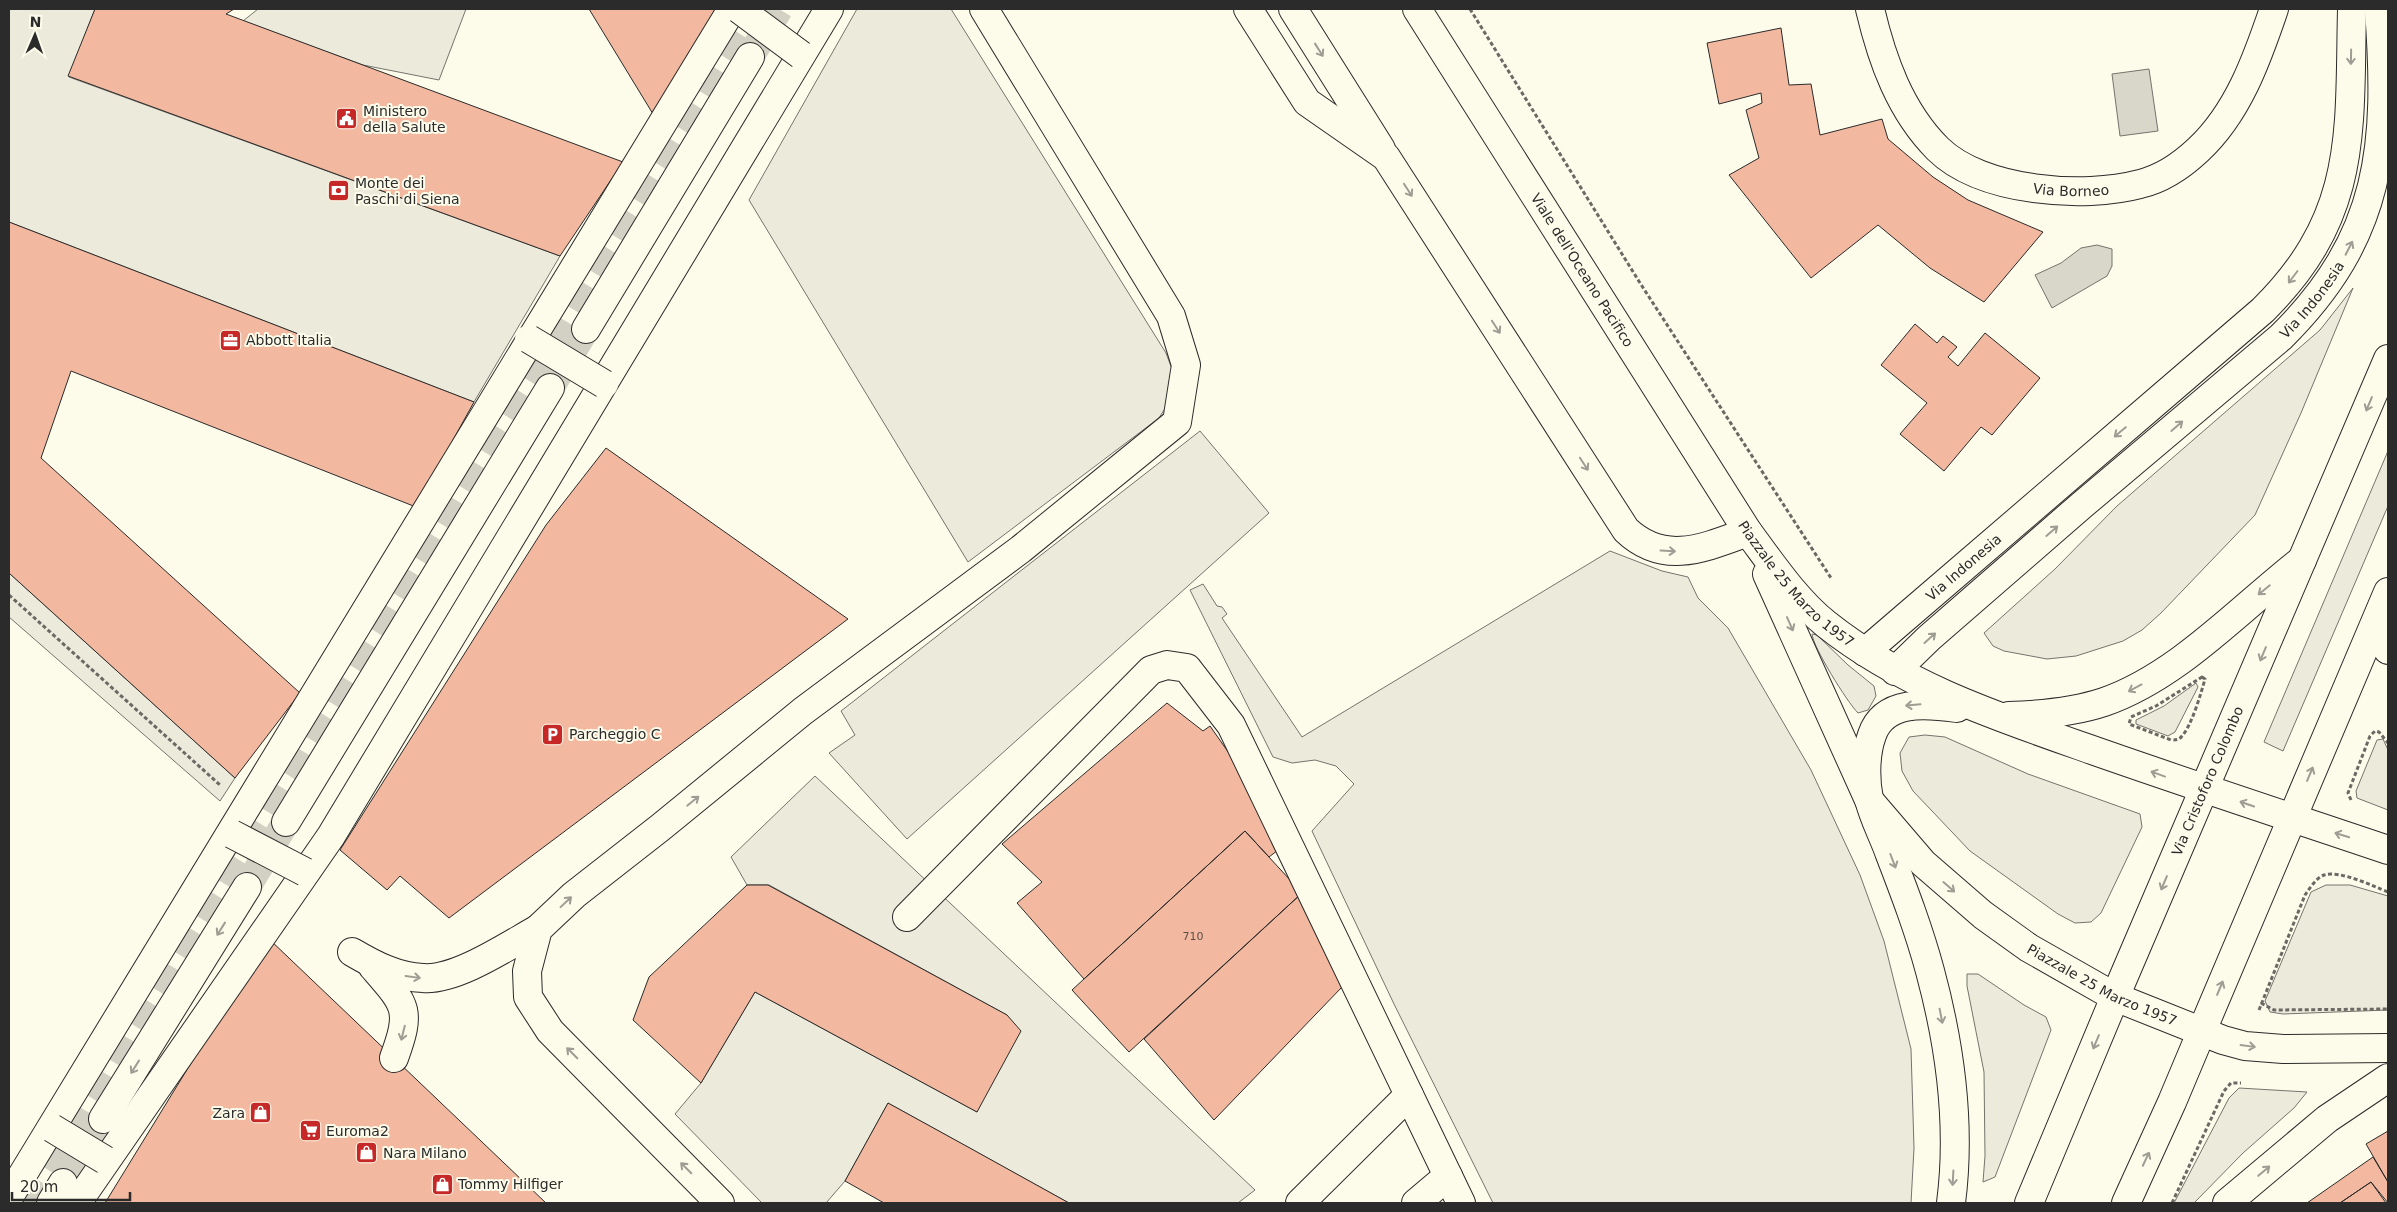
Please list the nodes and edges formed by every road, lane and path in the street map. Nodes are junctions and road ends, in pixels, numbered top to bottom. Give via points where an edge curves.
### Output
1 (732, 9) edge
2 (739, 9) edge
3 (829, 9) edge
4 (984, 9) edge
5 (1248, 9) edge
6 (1293, 9) edge
7 (1417, 9) edge
8 (1470, 9) edge
9 (1870, 9) edge
10 (2274, 9) edge
11 (2352, 9) edge
12 (2379, 9) edge
13 (801, 55) junction
14 (750, 57) tunnel mouth
15 (1386, 157) junction
16 (586, 329) tunnel mouth
17 (522, 335) junction
18 (2388, 359) edge
19 (604, 384) junction
20 (550, 388) tunnel mouth
21 (2062, 481) junction
22 (2082, 505) junction
23 (1748, 532) junction
24 (2302, 560) junction
25 (1834, 583) dead end
26 (9, 595) edge
27 (2386, 597) edge
28 (2388, 650) edge
29 (1866, 652) junction
30 (1894, 671) junction
31 (1996, 716) junction
32 (2186, 735) joint
33 (2388, 743) edge
34 (2204, 790) junction
35 (2342, 791) dead end
36 (2348, 793) junction
37 (1869, 800) junction
38 (2356, 803) dead end
39 (248, 807) junction
40 (2290, 819) junction
41 (286, 822) tunnel mouth
42 (232, 834) junction
43 (2388, 850) edge
44 (2326, 870) dead end
45 (305, 872) junction
46 (2324, 875) junction
47 (247, 887) tunnel mouth
48 (2388, 892) edge
49 (907, 917) dead end
50 (538, 929) junction
51 (2115, 998) junction
52 (2261, 1003) junction
53 (2388, 1009) edge
54 (2259, 1010) dead end
55 (2201, 1033) junction
56 (2388, 1048) edge
57 (394, 1058) dead end
58 (2388, 1078) edge
59 (2246, 1083) dead end
60 (1409, 1095) junction
61 (103, 1119) tunnel mouth
62 (52, 1128) junction
63 (105, 1160) junction
64 (1448, 1176) junction
65 (63, 1196) edge
66 (9, 1197) edge
67 (720, 1203) edge
68 (1300, 1203) edge
69 (1416, 1203) edge
70 (1461, 1203) edge
71 (1951, 1203) edge
72 (2029, 1203) edge
73 (2126, 1203) edge
74 (2172, 1203) edge
75 (2227, 1203) edge

1 - 17 main road
2 - 13 main road, bridge
3 - 13 main road
50 -> 4 main road via 574,895 803,711 1021,550 1177,422 1186,365 1171,316
5 - 15 main road via 1307,102
6 -> 15 main road
7 - 23 main road, Viale dell'Oceano Pacifico
8 - 25 path via 1635,275
9 - 10 main road, Via Borneo via 1893,83 1912,116 1939,150 1974,172 2003,182 2077,192 2142,184 2173,169 2197,151 2236,101 2259,54
11 -> 21 main road, Via Indonesia via 2351,109 2342,177 2330,216 2313,248 2263,310
22 -> 12 main road, Via Indonesia via 2281,337 2313,303 2346,254 2364,214 2379,158 2383,83
13 - 19 main road
14 - 16 main road
15 -> 23 main road via 1626,530 1646,546 1672,551
17 - 19 main road, bridge
17 - 39 main road
18 -> 24 main road, Via Cristoforo Colombo
19 - 45 main road via 331,836
20 - 41 main road
21 - 22 main road
21 - 29 main road, Via Indonesia
30 -> 22 main road, Via Indonesia
23 - 29 main road, Piazzale 25 Marzo 1957 via 1809,609
23 -> 37 main road, Piazzale 25 Marzo 1957
24 -> 31 main road via 2155,678 2126,693 2085,708
24 -> 34 main road, Via Cristoforo Colombo
26 - 39 path
27 - 28 main road
40 -> 27 main road
29 - 30 main road, Piazzale 25 Marzo 1957
30 - 31 main road, Piazzale 25 Marzo 1957
34 -> 31 main road, Piazzale 25 Marzo 1957
31 -> 37 main road, Piazzale 25 Marzo 1957 via 1915,704 1902,706 1890,713 1872,733 1868,748
32 - 32 path via 2205,679 2202,677 2129,720 2129,724 2171,740
33 - 36 path via 2379,732 2375,731 2370,736
40 -> 34 main road, Piazzale 25 Marzo 1957
34 -> 51 main road, Via Cristoforo Colombo
35 - 36 path
36 - 38 path via 2351,802
37 -> 51 main road, Piazzale 25 Marzo 1957 via 1923,863 1965,901 2029,948
37 -> 71 main road via 1913,914 1944,1031 1951,1080
39 - 42 main road
43 -> 40 main road, Piazzale 25 Marzo 1957
55 -> 40 main road
42 - 45 main road, bridge
42 - 62 main road
44 - 46 path
45 - 63 main road
46 - 48 path via 2352,878
46 - 52 path via 2305,895
47 -> 61 main road
49 - 60 main road via 1151,670 1167,665 1187,668 1231,725
50 - 57 main road via 485,959 449,974 425,979 401,975 360,957 400,999 405,1014 404,1031
67 -> 50 main road via 550,1031 528,997 526,971
51 - 55 main road, Piazzale 25 Marzo 1957
51 -> 72 main road, Via Cristoforo Colombo
52 - 53 path via 2274,1010
52 - 54 path
55 -> 56 main road, Piazzale 25 Marzo 1957 via 2245,1046 2314,1050
73 -> 55 main road
75 -> 58 main road via 2327,1119
59 - 74 path via 2231,1084 2224,1091
60 - 64 main road
60 - 68 main road
62 - 63 main road, bridge
62 - 66 main road
63 - 65 main road
64 - 69 main road
64 - 70 main road

